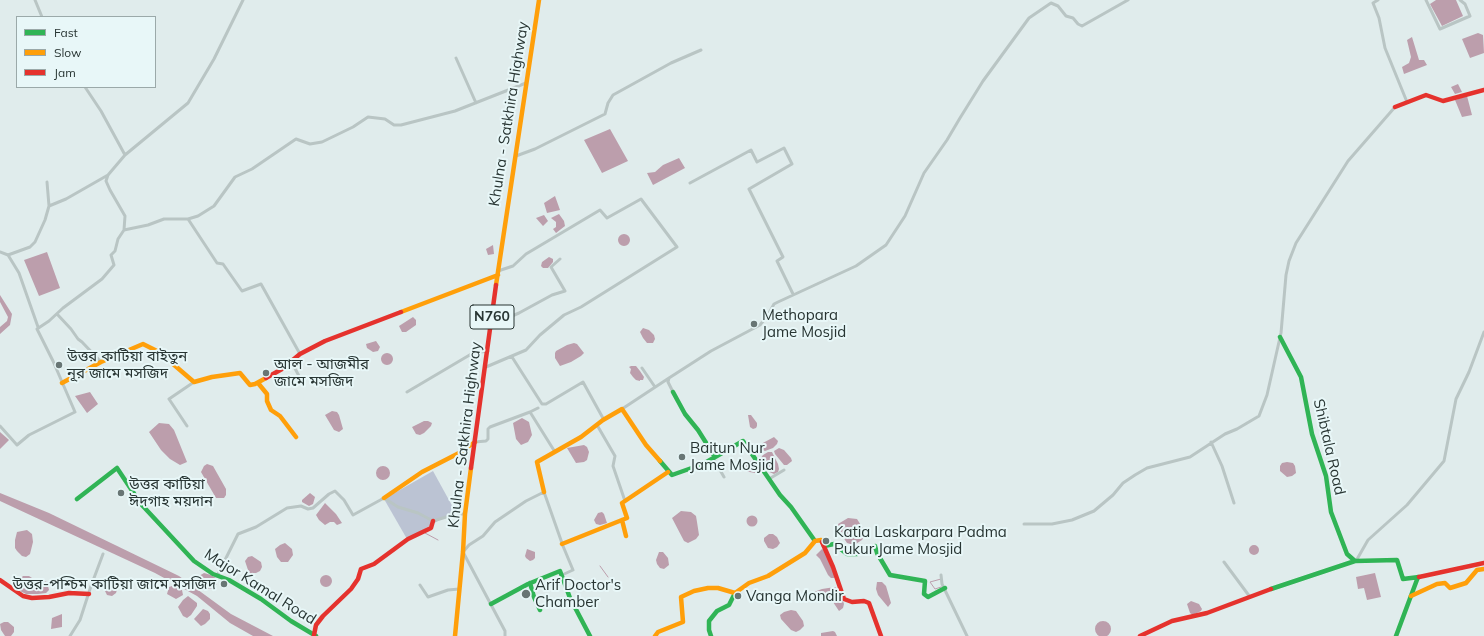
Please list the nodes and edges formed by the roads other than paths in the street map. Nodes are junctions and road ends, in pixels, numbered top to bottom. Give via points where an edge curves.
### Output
1 (35, 0) edge
2 (243, 0) edge
3 (539, 0) edge
4 (1128, 0) edge
5 (1378, 0) edge
6 (1426, 0) edge
7 (1460, 0) edge
8 (42, 16) edge
9 (701, 50) dead end
10 (456, 58) dead end
11 (526, 83) junction
12 (86, 88) edge
13 (1484, 90) edge
14 (1407, 102) junction
15 (476, 103) junction
16 (1395, 107) joint
17 (125, 155) junction
18 (515, 157) junction
19 (108, 175) junction
20 (47, 182) dead end
21 (690, 183) dead end
22 (49, 206) junction
23 (188, 219) junction
24 (124, 230) junction
25 (0, 252) edge
26 (8, 255) junction
27 (560, 259) dead end
28 (498, 273) junction
29 (793, 294) junction
30 (56, 314) junction
31 (491, 325) junction
32 (38, 327) junction
33 (1484, 332) edge
34 (745, 333) junction
35 (1280, 337) junction
36 (748, 338) dead end
37 (488, 351) junction
38 (300, 354) junction
39 (512, 357) junction
40 (291, 360) junction
41 (101, 362) junction
42 (486, 367) junction
43 (642, 368) dead end
44 (299, 376) dead end
45 (669, 378) junction
46 (194, 382) junction
47 (62, 383) junction
48 (258, 383) junction
49 (655, 387) junction
50 (407, 392) dead end
51 (673, 392) joint
52 (538, 408) dead end
53 (622, 409) junction
54 (530, 412) junction
55 (604, 420) junction
56 (597, 425) junction
57 (0, 426) edge
58 (187, 426) dead end
59 (296, 437) dead end
60 (475, 442) junction
61 (1211, 442) junction
62 (555, 452) junction
63 (714, 457) junction
64 (784, 470) dead end
65 (668, 472) junction
66 (724, 477) dead end
67 (769, 479) junction
68 (544, 492) junction
69 (384, 498) junction
70 (77, 499) dead end
71 (625, 501) junction
72 (1234, 503) dead end
73 (465, 514) junction
74 (433, 520) junction
75 (622, 520) junction
76 (1024, 524) dead end
77 (626, 536) dead end
78 (816, 541) junction
79 (562, 544) junction
80 (824, 546) junction
81 (463, 552) junction
82 (103, 554) dead end
83 (1355, 561) junction
84 (1224, 562) dead end
85 (1484, 563) edge
86 (1484, 569) edge
87 (562, 575) junction
88 (941, 575) dead end
89 (217, 576) junction
90 (1418, 578) junction
91 (0, 580) edge
92 (530, 583) junction
93 (420, 586) dead end
94 (945, 588) junction
95 (459, 589) junction
96 (89, 594) junction
97 (735, 594) junction
98 (1411, 596) junction
99 (1250, 597) junction
100 (491, 604) junction
101 (540, 610) dead end
102 (315, 635) edge
103 (70, 636) edge
104 (455, 636) edge
105 (505, 636) edge
106 (590, 636) edge
107 (655, 636) edge
108 (711, 636) edge
109 (881, 636) edge
110 (967, 636) edge
111 (1140, 636) edge
112 (1396, 636) edge

1 - 8 street
2 - 17 street via 214,59 188,103
3 - 11 main road, Khulna - Satkhira Highway / N760
4 - 29 street via 1082,26 1051,3 1029,18 983,81 948,140 924,174 905,216 886,245 856,266
5 - 14 street via 1373,3 1386,48
6 - 7 street via 1440,29 1470,16 1465,4
9 - 18 street via 671,63 613,95 605,114
10 - 15 street
11 - 15 street
11 - 18 main road, Khulna - Satkhira Highway / N760
12 - 17 street
13 - 14 main road via 1443,101 1426,95
14 - 16 main road
15 - 23 street via 402,125 368,117 322,142 310,144 296,139 252,169 235,177 214,206
16 - 35 street via 1348,161 1296,244 1286,275
17 - 19 street
18 - 28 main road, Khulna - Satkhira Highway / N760
19 - 22 street
19 - 24 street via 106,181 125,216
20 - 22 street
21 - 29 street via 751,150 757,162 784,148 792,164 749,189 783,258 777,262
22 - 26 street via 35,242 30,247
23 - 24 street via 164,219
23 - 38 street via 217,263 223,264 242,291 261,284
24 - 30 street via 111,255 114,265 108,274
25 - 26 street
26 - 32 street via 19,273
27 - 31 street via 551,268 565,291
28 - 31 main road, Khulna - Satkhira Highway / N760
28 - 38 main road via 342,334
28 - 39 street via 600,210 607,218 641,199 677,247 581,308 564,315 526,350
29 - 34 street via 774,304 760,325
30 - 32 street
30 - 41 street
31 - 37 main road, Khulna - Satkhira Highway / N760
32 - 47 street
33 - 83 street via 1470,372 1456,398 1444,460 1407,504 1368,540
34 - 36 street
34 - 45 street
35 - 61 street via 1267,395 1259,416
35 - 83 main road, Shibtala Road via 1301,377 1312,434 1326,476 1331,512 1347,554
37 - 42 main road, Khulna - Satkhira Highway / N760
37 - 50 street via 473,353
38 - 40 main road
39 - 42 street
39 - 55 street via 542,404 582,382
40 - 44 street
40 - 48 main road via 282,369
41 - 46 main road via 143,344 159,352
41 - 47 main road
42 - 60 main road, Khulna - Satkhira Highway / N760
43 - 49 street
45 - 49 street
45 - 51 street via 668,382
46 - 48 main road via 240,373 250,385
46 - 58 street via 169,399
47 - 57 street via 75,412 30,435 17,445
48 - 59 main road via 267,394 271,410 280,416
49 - 53 street
51 - 63 main road
52 - 54 street
53 - 55 main road
53 - 65 main road
54 - 60 street via 490,427 486,441
54 - 62 street
55 - 56 main road
56 - 62 main road
56 - 71 street via 615,456 613,466
60 - 69 main road via 459,454 422,472
60 - 73 main road, Khulna - Satkhira Highway / N760
61 - 72 street
61 - 76 street via 1190,457 1147,468 1123,483 1094,511 1072,520 1052,524
62 - 68 main road via 536,462
63 - 65 main road via 703,464 672,475
63 - 66 street
63 - 67 main road via 743,441
64 - 67 street
65 - 71 main road
67 - 78 main road
68 - 79 street
68 - 81 street via 495,522 483,536
69 - 74 street via 398,507
69 - 89 street via 353,515 335,491 313,508 288,508 238,534
70 - 89 main road, Major Kamal Road via 117,468 141,504 177,544 198,564
71 - 75 main road via 622,503 627,518
73 - 74 street
73 - 81 main road, Khulna - Satkhira Highway / N760
74 - 102 main road via 431,528 408,539 374,564 361,569 351,589 316,625
75 - 77 main road
75 - 79 main road
78 - 80 main road via 821,540
78 - 97 main road via 804,554 768,576 749,583
79 - 87 street via 573,570
80 - 94 main road via 834,544 847,554 857,554 875,546 890,575 925,581 924,594 928,597
80 - 109 main road via 844,599 869,603
81 - 95 main road, Khulna - Satkhira Highway / N760
81 - 100 street
82 - 96 street
83 - 90 main road via 1397,560 1403,579
83 - 99 main road
84 - 99 street
85 - 90 main road
86 - 98 main road via 1478,570 1466,583 1450,588 1445,583 1437,584
87 - 92 main road via 560,571
87 - 106 main road via 570,598
88 - 94 street
89 - 102 main road, Major Kamal Road via 229,580 261,599
90 - 98 main road
91 - 96 main road via 23,596 32,598 69,593
92 - 100 main road
92 - 101 main road
93 - 95 street via 428,597
94 - 110 street
95 - 104 main road, Khulna - Satkhira Highway / N760
96 - 103 street via 80,620
97 - 107 main road via 718,588 708,588 681,597 683,622 658,632
97 - 108 main road via 729,605 717,611 709,621
98 - 112 main road
99 - 111 main road via 1207,613 1172,621
100 - 105 street via 505,630

